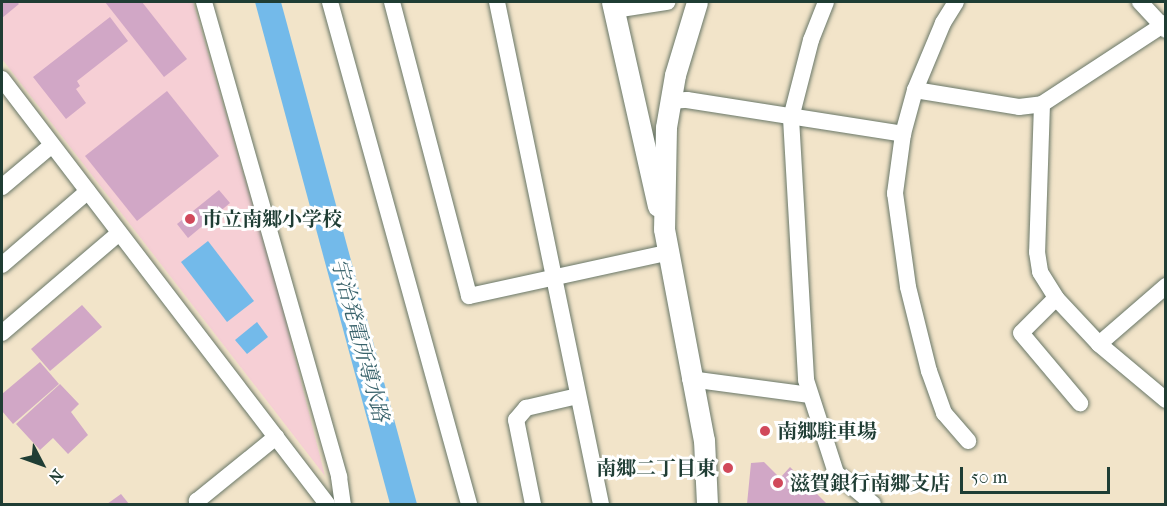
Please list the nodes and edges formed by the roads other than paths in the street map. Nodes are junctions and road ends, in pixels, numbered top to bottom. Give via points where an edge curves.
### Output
1 (204, 2) edge
2 (330, 2) edge
3 (393, 2) edge
4 (497, 2) edge
5 (667, 2) edge
6 (697, 2) edge
7 (826, 2) edge
8 (956, 2) edge
9 (1140, 2) edge
10 (613, 6) edge
11 (1164, 27) edge
12 (2, 79) edge
13 (915, 90) junction
14 (671, 101) junction
15 (633, 104) junction
16 (1042, 104) junction
17 (791, 118) junction
18 (903, 134) junction
19 (52, 145) junction
20 (2, 187) edge
21 (88, 191) junction
22 (664, 229) junction
23 (120, 233) junction
24 (667, 253) junction
25 (2, 265) edge
26 (554, 276) junction
27 (1166, 286) edge
28 (1056, 298) junction
29 (2, 333) edge
30 (1099, 344) junction
31 (690, 379) junction
32 (810, 395) junction
33 (578, 396) junction
34 (1166, 400) edge
35 (1080, 403) dead end
36 (276, 438) junction
37 (968, 441) dead end
38 (199, 504) edge
39 (327, 504) edge
40 (343, 504) edge
41 (469, 504) edge
42 (533, 504) edge
43 (601, 504) edge
44 (707, 504) edge
45 (873, 504) edge

1 - 40 street via 339,477
2 - 41 street
3 - 26 street via 469,296
4 - 26 street
5 - 10 street
6 - 14 street
7 - 17 street via 811,40
8 - 13 street
9 - 11 street
10 - 15 street
11 - 16 street
12 - 19 street
13 - 16 street via 1019,107
13 - 18 street
14 - 15 street via 659,108
14 - 17 street via 687,100
14 - 22 street
15 - 22 street
16 - 28 street via 1037,252 1040,272
17 - 18 street
17 - 32 street
18 - 37 street via 895,193 908,287 944,413
19 - 20 street
19 - 21 street
21 - 23 street
21 - 25 street
22 - 24 street
23 - 29 street
23 - 36 street
24 - 26 street
24 - 31 street
26 - 33 street
27 - 30 street
28 - 30 street
28 - 35 street via 1021,333
30 - 34 street
31 - 32 street
31 - 44 street via 704,440
32 - 45 street via 836,472
33 - 42 street via 526,408 516,420
33 - 43 street
36 - 38 street via 197,501
36 - 39 street

